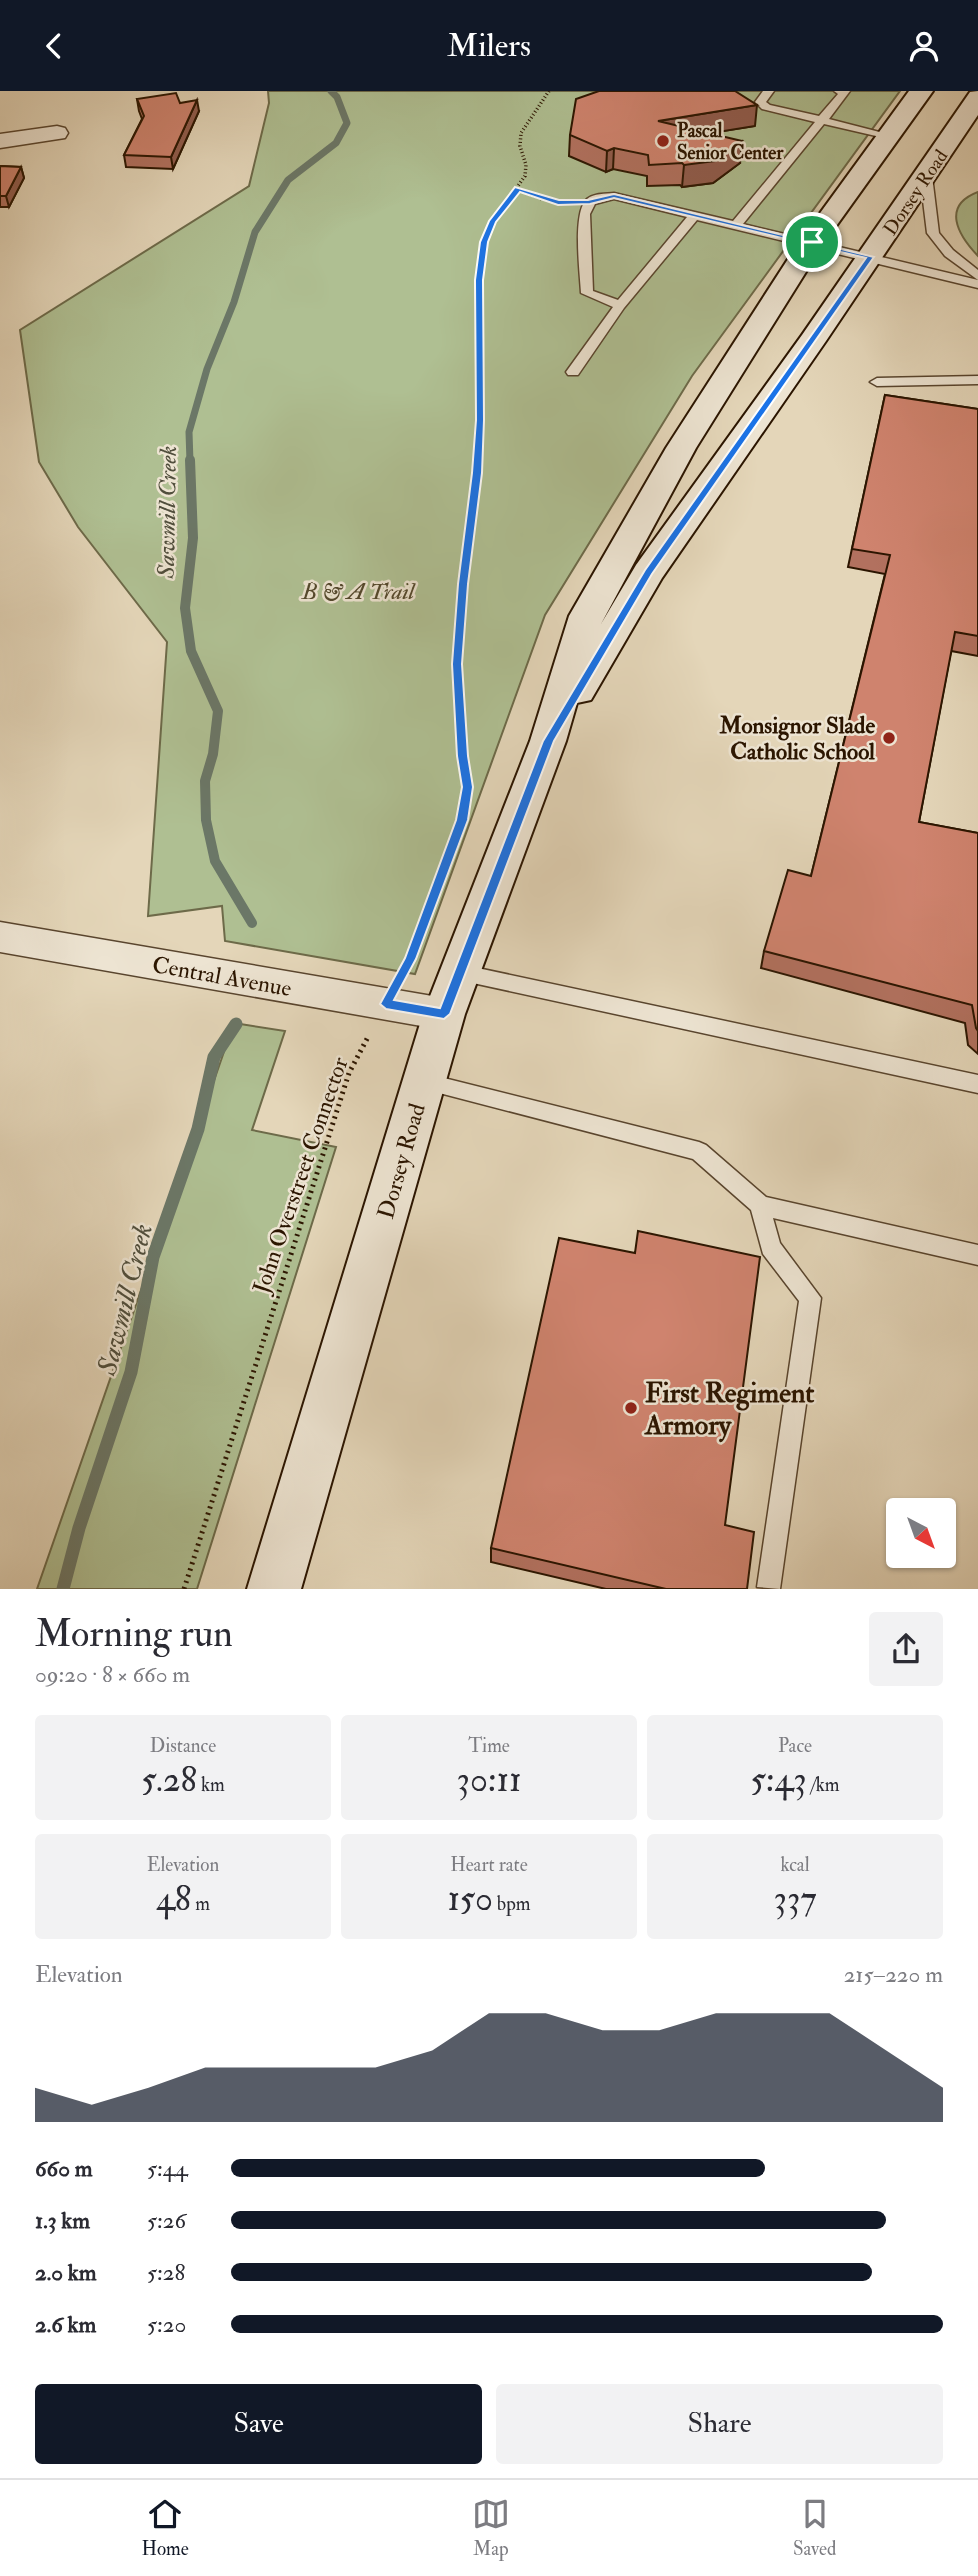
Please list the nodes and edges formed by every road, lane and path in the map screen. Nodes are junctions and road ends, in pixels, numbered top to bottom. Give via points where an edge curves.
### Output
1 (549, 91) edge
2 (769, 91) edge
3 (839, 91) edge
4 (921, 91) edge
5 (978, 97) edge
6 (820, 121) junction
7 (57, 133) dead end
8 (889, 136) junction
9 (0, 141) edge
10 (926, 176) junction
11 (518, 189) junction
12 (590, 202) junction
13 (695, 215) junction
14 (736, 225) junction
15 (812, 242) junction
16 (870, 257) junction
17 (978, 276) edge
18 (978, 283) edge
19 (620, 305) junction
20 (573, 372) dead end
21 (978, 380) edge
22 (877, 382) dead end
23 (548, 741) junction
24 (0, 937) edge
25 (459, 972) junction
26 (386, 1004) junction
27 (444, 1014) junction
28 (424, 1081) junction
29 (978, 1084) edge
30 (760, 1205) junction
31 (978, 1255) edge
32 (769, 1587) dead end
33 (184, 1589) edge
34 (274, 1589) edge

1 - 11 path, John Overstreet Connector via 521,134 526,165
2 - 6 lane via 760,102 766,107
3 - 6 lane via 845,92
4 - 8 main road, Dorsey Road
5 - 10 main road, Dorsey Road
6 - 8 lane
6 - 14 lane
7 - 9 street
8 - 15 main road, Dorsey Road
10 - 16 main road, Dorsey Road
10 - 17 lane via 933,233
11 - 12 path via 558,203
11 - 26 path, John Overstreet Connector via 493,221 484,242 479,280 479,433 457,664 467,787 462,820 410,959
12 - 13 lane via 614,196
12 - 19 lane via 584,214 587,293
13 - 14 lane
13 - 19 lane
14 - 15 lane
15 - 16 lane
15 - 23 main road, Dorsey Road via 681,448 586,616
16 - 18 lane
16 - 23 main road, Dorsey Road via 648,573
19 - 20 lane
21 - 22 lane
23 - 25 main road, Dorsey Road
24 - 26 street, Central Avenue
25 - 27 main road, Dorsey Road
25 - 29 lane
26 - 27 street, Central Avenue
26 - 33 path, John Overstreet Connector via 349,1073
27 - 28 main road, Dorsey Road
28 - 30 lane via 699,1151
28 - 34 main road, Dorsey Road
30 - 31 lane
30 - 32 lane via 770,1247 810,1298

